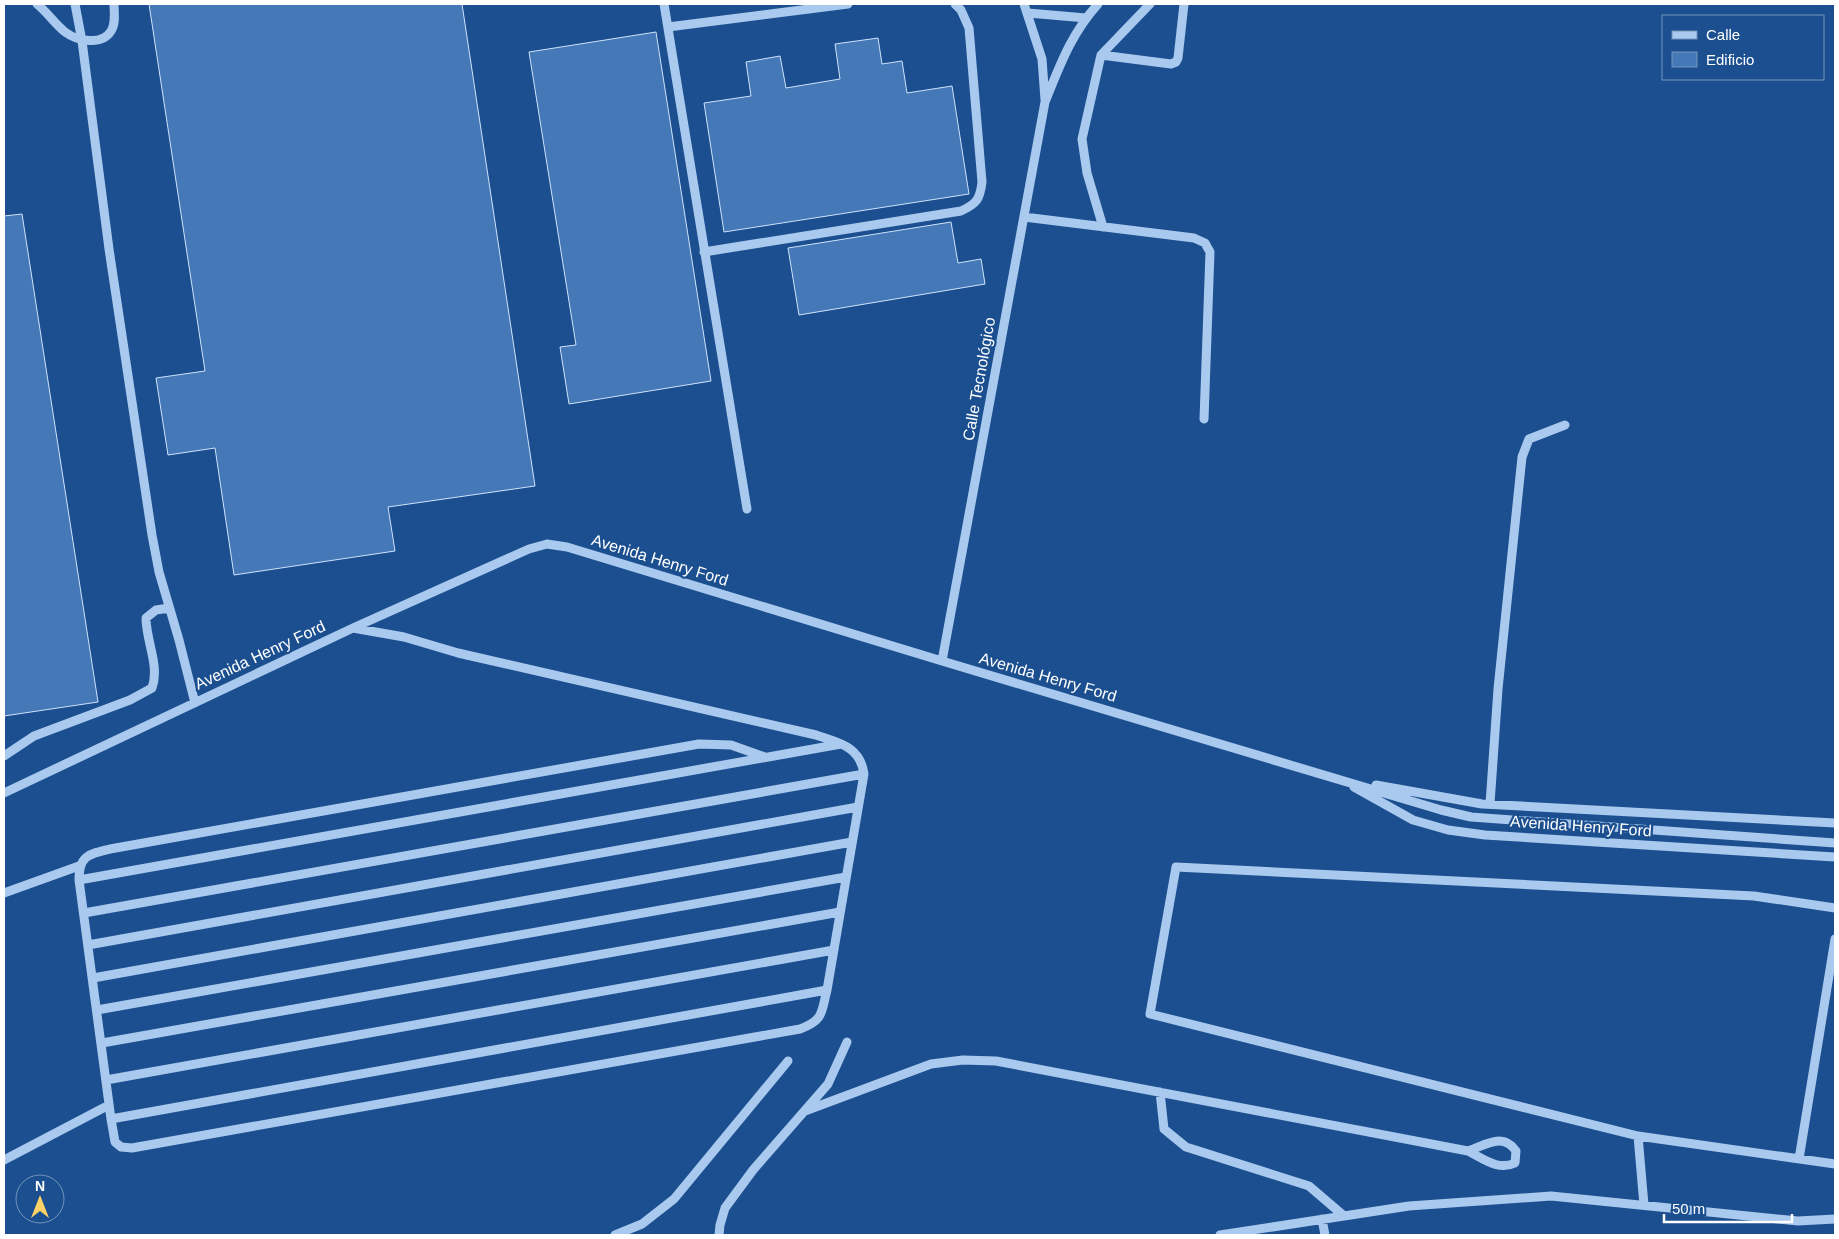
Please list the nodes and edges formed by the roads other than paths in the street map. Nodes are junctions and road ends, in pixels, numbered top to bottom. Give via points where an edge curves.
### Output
1 (37, 4) edge
2 (75, 4) edge
3 (114, 4) edge
4 (664, 4) edge
5 (848, 4) edge
6 (955, 4) edge
7 (1024, 4) edge
8 (1098, 4) edge
9 (1150, 4) edge
10 (1184, 4) edge
11 (837, 5) edge
12 (1028, 13) junction
13 (1086, 18) junction
14 (668, 27) junction
15 (82, 41) junction
16 (1101, 55) junction
17 (1045, 102) junction
18 (1024, 217) junction
19 (1103, 227) junction
20 (704, 252) junction
21 (1204, 420) dead end
22 (1565, 424) dead end
23 (747, 509) dead end
24 (169, 608) junction
25 (353, 628) junction
26 (942, 661) junction
27 (195, 703) junction
28 (841, 744) junction
29 (4, 756) edge
30 (765, 757) junction
31 (864, 774) junction
32 (1336, 778) junction
33 (4, 793) edge
34 (1490, 804) junction
35 (858, 808) junction
36 (1835, 824) edge
37 (852, 842) junction
38 (1835, 843) edge
39 (1835, 857) edge
40 (79, 866) junction
41 (846, 877) junction
42 (79, 880) junction
43 (4, 893) edge
44 (1835, 908) edge
45 (840, 912) junction
46 (84, 914) junction
47 (1835, 938) edge
48 (88, 945) junction
49 (834, 950) junction
50 (93, 978) junction
51 (827, 990) junction
52 (97, 1010) junction
53 (847, 1042) dead end
54 (102, 1043) junction
55 (788, 1061) dead end
56 (106, 1080) junction
57 (1160, 1092) junction
58 (109, 1105) junction
59 (805, 1111) junction
60 (111, 1119) junction
61 (1638, 1136) junction
62 (1468, 1151) junction
63 (4, 1160) edge
64 (1799, 1160) junction
65 (1835, 1164) edge
66 (1644, 1205) junction
67 (1344, 1216) junction
68 (1322, 1219) junction
69 (1835, 1219) edge
70 (615, 1235) edge
71 (719, 1235) edge
72 (1220, 1235) edge
73 (1325, 1235) edge

1 - 15 street via 65,32
2 - 15 street
3 - 15 street via 112,31 103,38
4 - 14 street
5 - 11 street
6 - 20 street via 968,28 982,182 980,195 973,205 961,211
7 - 12 street, Calle Tecnológico
8 - 13 street, Calle Tecnológico
9 - 16 street
10 - 16 street via 1176,62
11 - 14 street
12 - 13 street
12 - 17 street, Calle Tecnológico via 1042,59
13 - 17 street, Calle Tecnológico via 1064,53
14 - 20 street
15 - 24 street via 150,526
16 - 19 street via 1082,139 1087,173
17 - 18 street, Calle Tecnológico
18 - 19 street
18 - 26 street, Calle Tecnológico
19 - 21 street via 1194,238 1205,243 1210,252
20 - 23 street
22 - 34 street via 1529,439 1522,457 1498,689
24 - 27 street
24 - 29 street via 156,610 146,618 146,632 156,671 152,688 130,700 34,736
25 - 26 street, Avenida Henry Ford via 528,549 547,544 567,547
25 - 27 street, Avenida Henry Ford
25 - 28 street via 404,637 458,653 816,735
26 - 32 street, Avenida Henry Ford
27 - 33 street, Avenida Henry Ford
28 - 30 street
28 - 31 street via 856,752
30 - 40 street via 731,745 699,744 110,849 94,853
30 - 42 street
31 - 35 street
31 - 46 street
32 - 34 street, Avenida Henry Ford
32 - 38 street, Avenida Henry Ford via 1471,817
32 - 39 street, Avenida Henry Ford via 1413,820 1448,830
34 - 36 street, Avenida Henry Ford
35 - 37 street
35 - 48 street
37 - 41 street
37 - 50 street
40 - 42 street
40 - 43 street
41 - 45 street
41 - 52 street
42 - 46 street
44 - 61 street via 1754,896 1176,867 1150,1014
45 - 49 street
45 - 54 street
46 - 48 street
47 - 64 street
48 - 50 street
49 - 51 street
49 - 56 street
50 - 52 street
51 - 60 street
51 - 60 street via 815,1024 800,1029 132,1148 121,1147 115,1142
52 - 54 street
53 - 59 street via 828,1084
54 - 56 street
55 - 70 street via 674,1199 642,1224
56 - 58 street
57 - 59 street via 996,1060 963,1060 931,1064
57 - 62 street
57 - 67 street via 1164,1129 1186,1147 1309,1186
58 - 60 street
58 - 63 street
59 - 71 street via 753,1170 725,1208
61 - 64 street
61 - 66 street
62 - 62 street via 1494,1164 1506,1167 1515,1163 1516,1151 1511,1143 1501,1140
64 - 65 street
66 - 67 street via 1551,1196 1409,1206
66 - 69 street via 1798,1220
67 - 68 street
68 - 72 street
68 - 73 street

